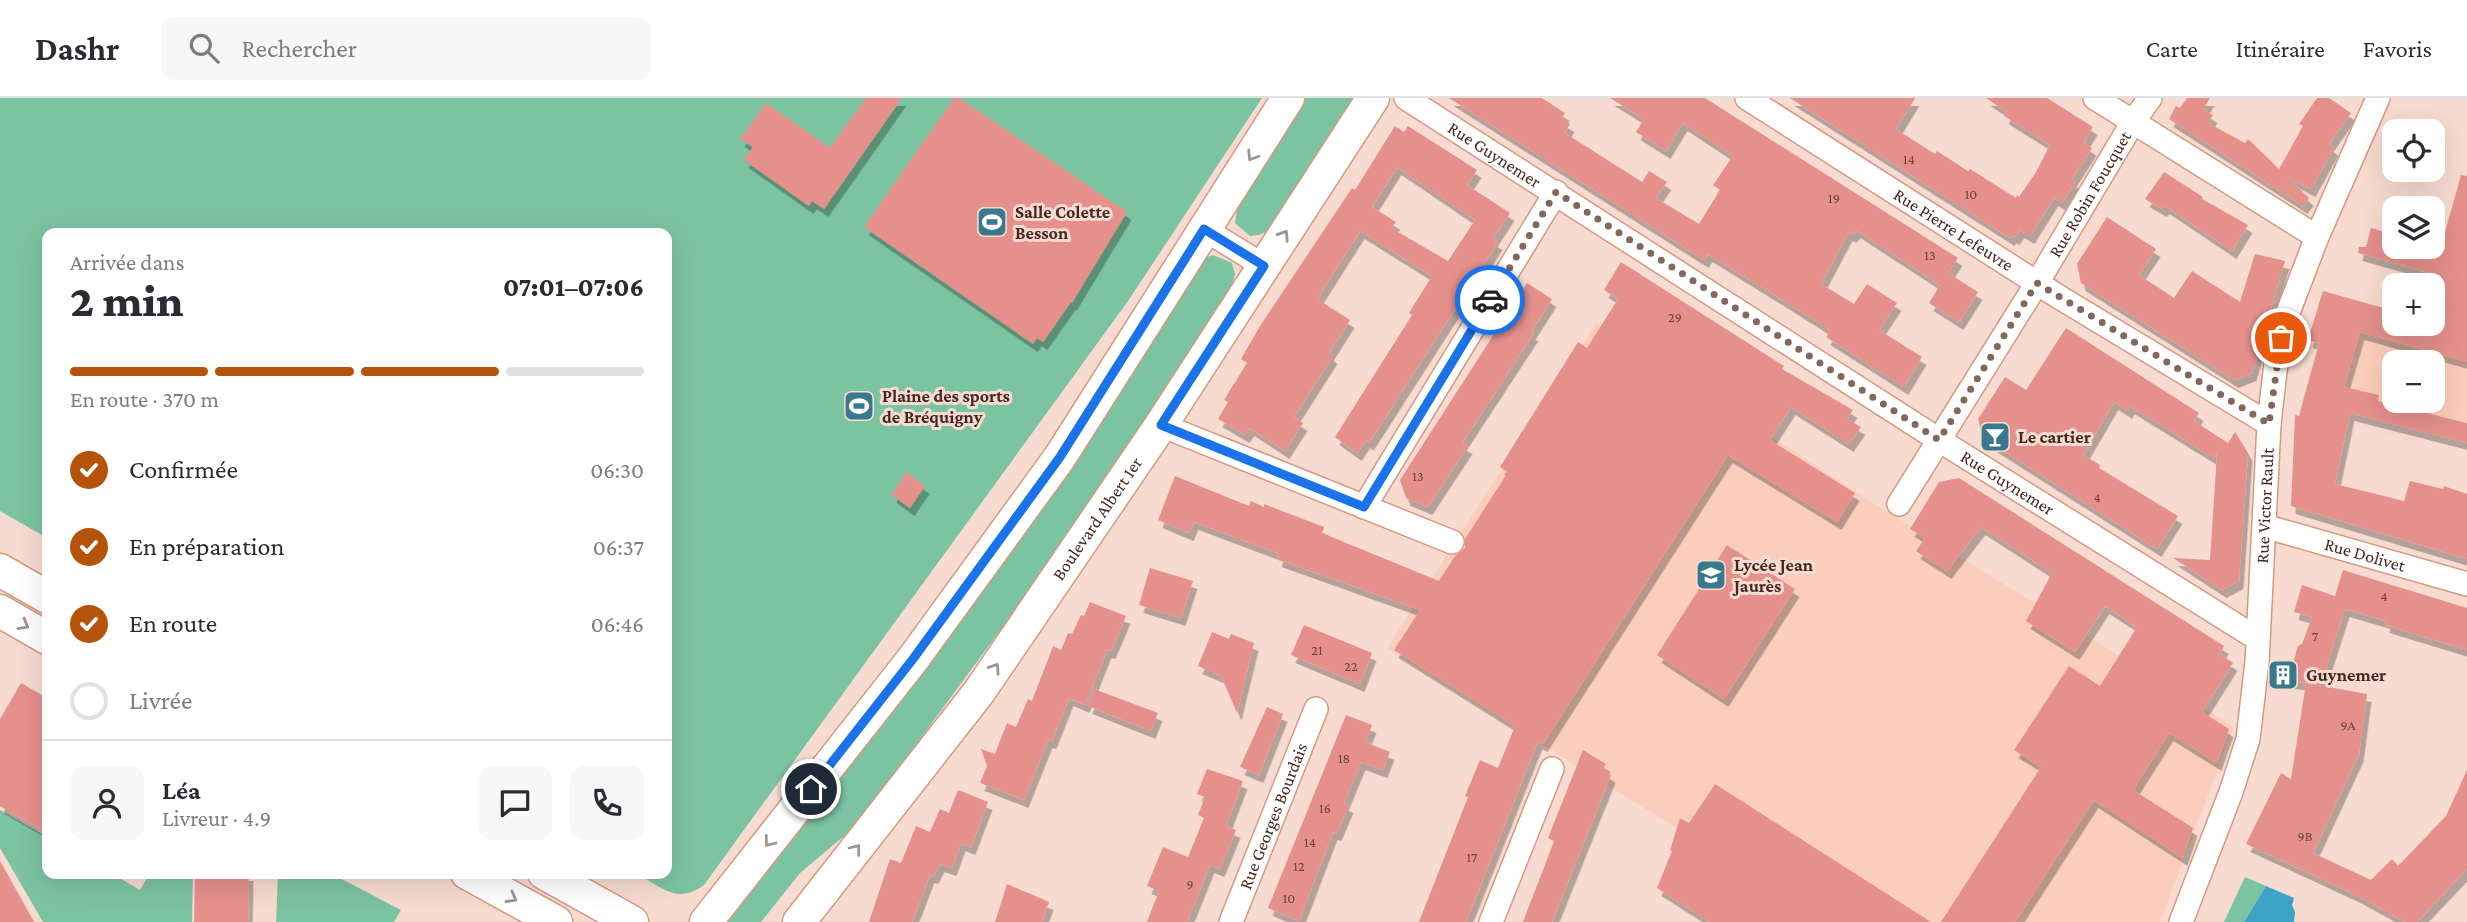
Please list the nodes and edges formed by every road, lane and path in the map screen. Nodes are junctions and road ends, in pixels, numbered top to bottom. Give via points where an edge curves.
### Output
1 (1288, 98) edge
2 (1373, 98) edge
3 (1406, 98) edge
4 (1747, 98) edge
5 (2095, 98) edge
6 (2150, 98) edge
7 (2378, 98) edge
8 (2133, 122) junction
9 (1556, 192) junction
10 (1204, 229) junction
11 (2317, 237) junction
12 (1264, 266) junction
13 (2037, 283) junction
14 (2269, 424) junction
15 (1161, 425) junction
16 (1939, 440) junction
17 (1899, 504) dead end
18 (1364, 507) junction
19 (2264, 526) junction
20 (1452, 542) dead end
21 (1, 573) edge
22 (2467, 584) edge
23 (42, 594) edge
24 (0, 611) edge
25 (42, 635) edge
26 (2258, 639) junction
27 (1315, 709) dead end
28 (1552, 769) dead end
29 (478, 879) edge
30 (555, 879) edge
31 (556, 922) edge
32 (632, 922) edge
33 (706, 922) edge
34 (799, 922) edge
35 (1231, 922) edge
36 (1491, 922) edge
37 (2181, 922) edge

1 -> 10 main road
12 -> 2 main road, Boulevard Albert 1er
3 - 9 street, Rue Guynemer
4 - 13 street, Rue Pierre Lefeuvre
5 - 8 street
6 - 8 street, Rue Robin Foucquet
7 - 11 street, Rue Victor Rault
8 - 11 street
8 - 13 street, Rue Robin Foucquet
9 - 16 street, Rue Guynemer
9 - 18 street
10 - 12 street
10 -> 33 main road via 1060,457 913,659
11 - 14 street, Rue Victor Rault via 2284,323
12 - 15 main road, Boulevard Albert 1er
13 - 14 street, Rue Pierre Lefeuvre
13 - 16 street, Rue Robin Foucquet
14 - 19 street, Rue Victor Rault
15 - 18 street
34 -> 15 main road, Boulevard Albert 1er via 979,692
16 - 17 street, Rue Robin Foucquet
16 - 26 street, Rue Guynemer
18 - 20 street
19 - 22 street, Rue Dolivet
19 - 26 street, Rue Victor Rault
21 - 23 main road
24 -> 25 main road
26 - 37 street, Rue Victor Rault via 2248,739
27 - 35 street, Rue Georges Bourdais
28 - 36 street
29 -> 31 main road
30 - 32 main road

